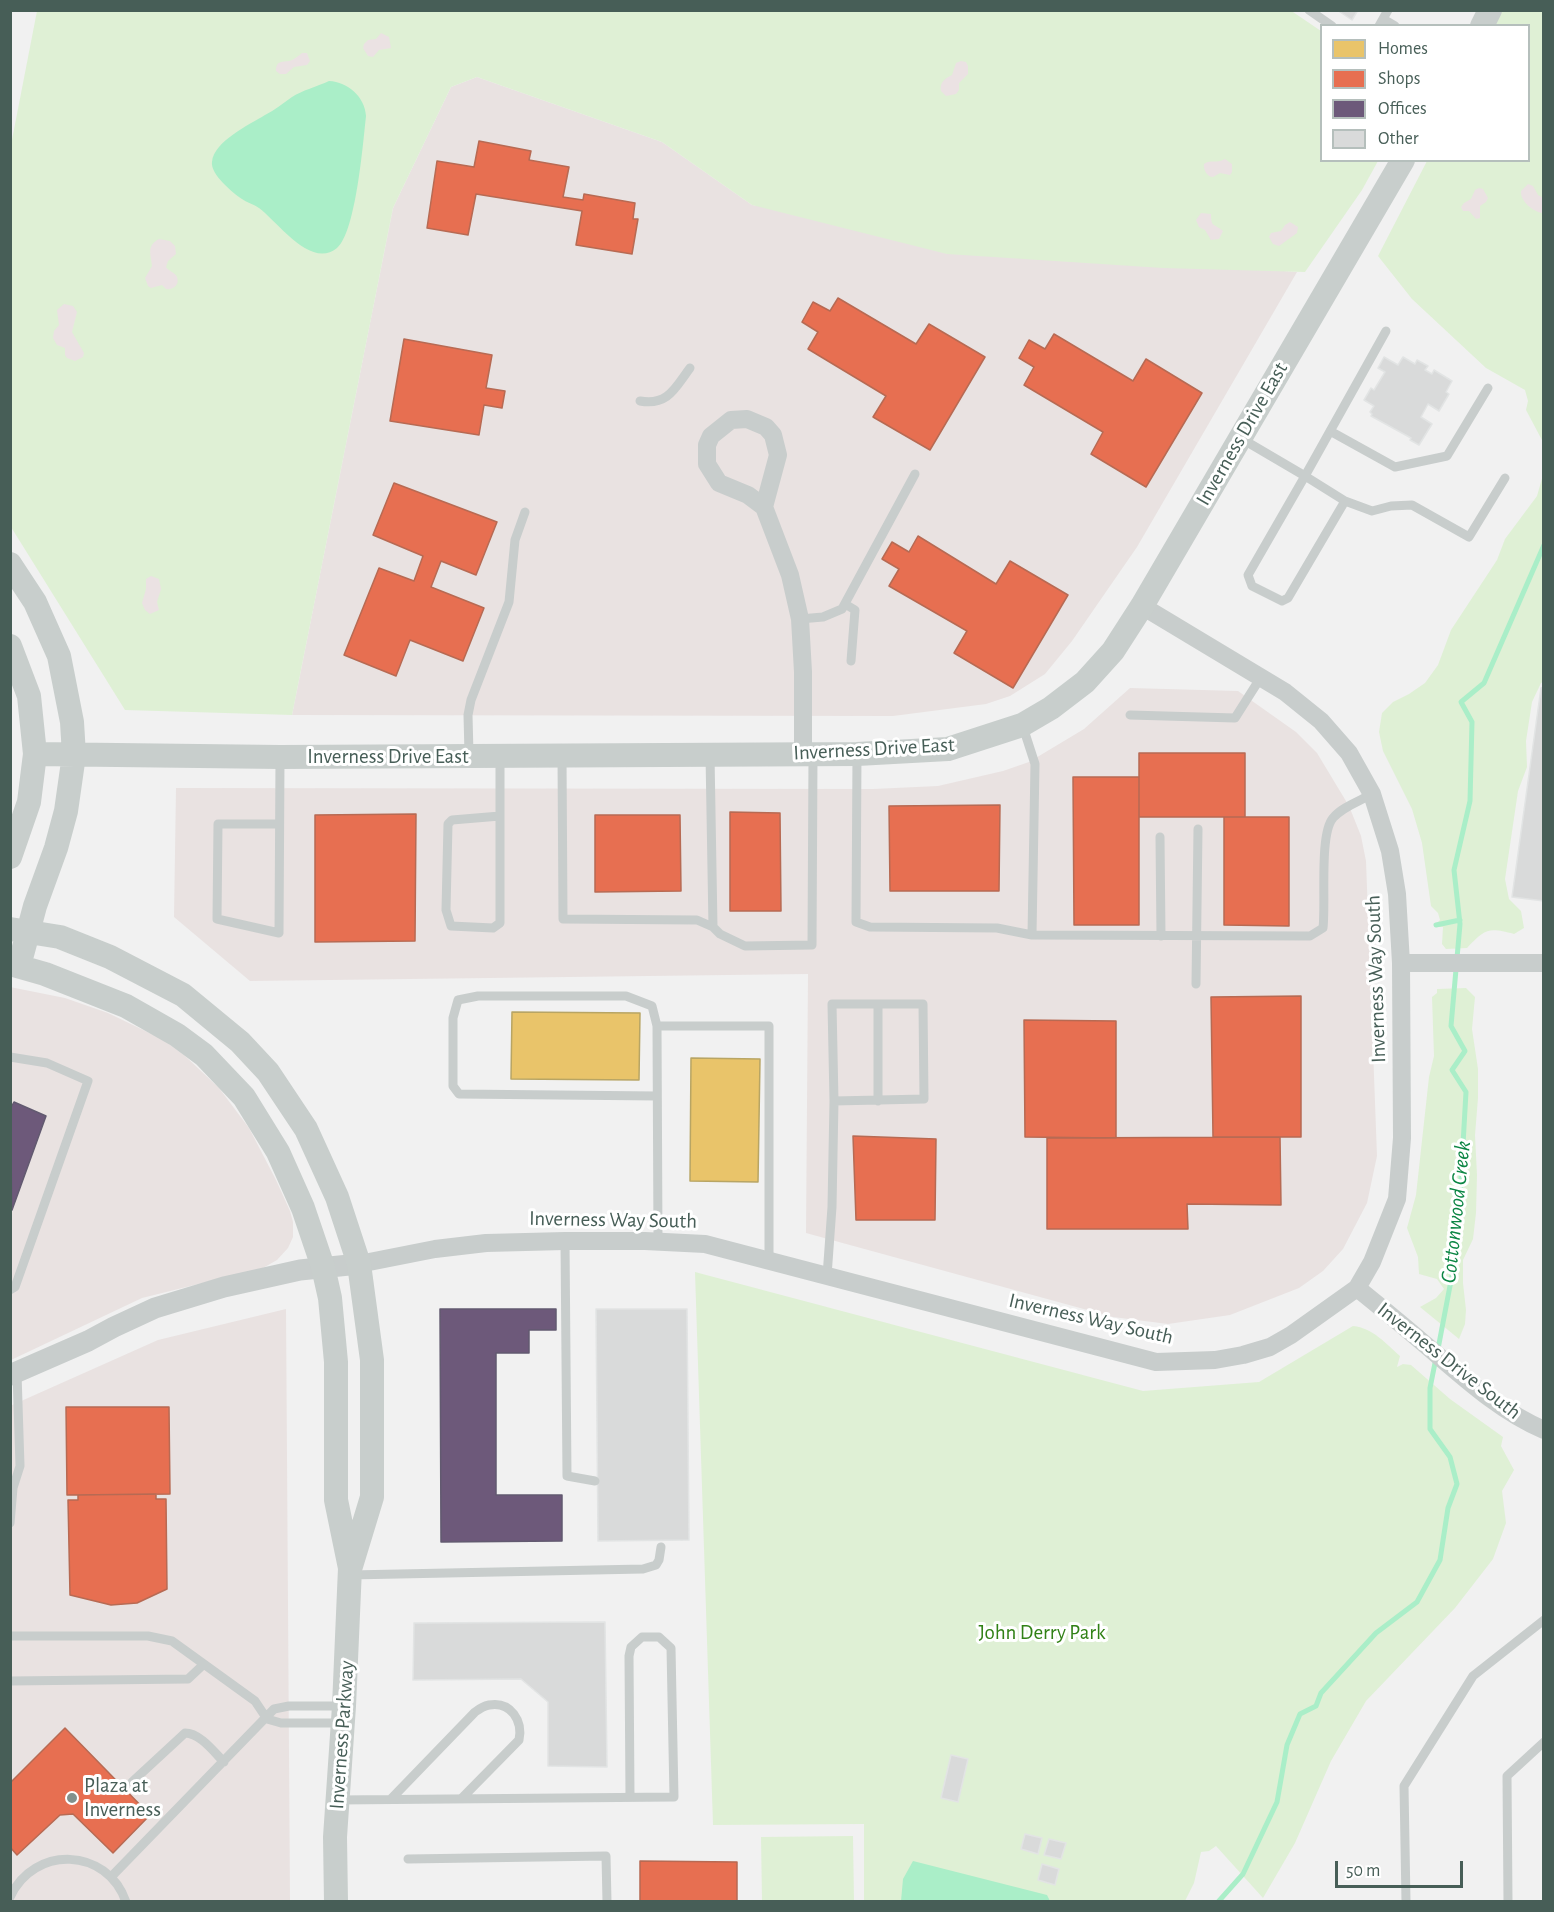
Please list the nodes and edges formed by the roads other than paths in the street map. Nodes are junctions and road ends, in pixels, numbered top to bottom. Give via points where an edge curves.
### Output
1 (1309, 10) edge
2 (1491, 10) edge
3 (1329, 24) edge
4 (1483, 24) edge
5 (1402, 162) edge
6 (1386, 331) dead end
7 (690, 368) dead end
8 (1488, 388) dead end
9 (640, 401) dead end
10 (1330, 431) junction
11 (1240, 438) junction
12 (915, 474) dead end
13 (1305, 476) junction
14 (1505, 478) dead end
15 (1345, 501) junction
16 (764, 507) junction
17 (525, 512) dead end
18 (10, 564) edge
19 (845, 604) junction
20 (1143, 606) junction
21 (800, 619) junction
22 (10, 646) edge
23 (851, 661) dead end
24 (1261, 678) junction
25 (1130, 715) dead end
26 (1022, 725) junction
27 (35, 754) junction
28 (808, 754) junction
29 (857, 754) junction
30 (74, 755) junction
31 (710, 755) junction
32 (562, 756) junction
33 (280, 757) junction
34 (469, 757) junction
35 (500, 757) junction
36 (1372, 794) junction
37 (500, 816) junction
38 (279, 824) junction
39 (1198, 829) dead end
40 (1160, 837) dead end
41 (10, 857) edge
42 (713, 927) junction
43 (19, 930) edge
44 (1032, 935) junction
45 (1161, 936) junction
46 (1197, 936) junction
47 (1401, 963) junction
48 (1544, 963) edge
49 (15, 965) edge
50 (1196, 984) dead end
51 (878, 1004) junction
52 (657, 1026) junction
53 (10, 1057) edge
54 (657, 1096) junction
55 (834, 1101) junction
56 (878, 1101) junction
57 (565, 1241) junction
58 (658, 1242) junction
59 (769, 1260) junction
60 (359, 1264) junction
61 (323, 1267) junction
62 (824, 1280) junction
63 (1357, 1288) junction
64 (10, 1290) edge
65 (14, 1374) edge
66 (1544, 1430) edge
67 (595, 1481) dead end
68 (12, 1489) edge
69 (10, 1522) edge
70 (661, 1547) dead end
71 (350, 1572) junction
72 (1544, 1620) edge
73 (10, 1636) edge
74 (204, 1664) junction
75 (10, 1681) edge
76 (344, 1714) junction
77 (266, 1717) junction
78 (1544, 1742) edge
79 (224, 1762) junction
80 (132, 1782) dead end
81 (630, 1797) junction
82 (462, 1798) junction
83 (391, 1799) junction
84 (338, 1800) junction
85 (408, 1859) dead end
86 (111, 1877) junction
87 (12, 1890) edge
88 (126, 1902) edge
89 (336, 1902) edge
90 (607, 1902) edge
91 (1406, 1902) edge
92 (1508, 1902) edge

1 - 3 lane
2 - 4 main road
5 - 11 main road, Inverness Drive East
6 - 10 lane
7 - 9 lane via 668,396 654,403
8 - 10 lane via 1447,456 1395,467
10 - 13 lane
11 - 13 lane
11 - 20 main road, Inverness Drive East
12 - 19 lane
13 - 15 lane
13 - 15 lane via 1248,575 1252,585 1282,601 1288,598
14 - 15 lane via 1469,537 1412,505 1372,511
16 - 16 street via 778,455 773,435 747,418 731,420 711,436 707,464 719,483 748,495
16 - 21 street via 790,575
17 - 34 lane via 515,540 509,602 471,700
18 - 30 main road via 34,602 59,656
19 - 21 lane via 823,617
19 - 23 lane via 855,610
20 - 24 street, Inverness Way South
20 - 26 main road, Inverness Drive East via 1113,651 1085,682
21 - 28 street
22 - 27 main road via 29,696
24 - 25 lane via 1235,718
24 - 36 street, Inverness Way South via 1321,721 1349,753
26 - 29 main road, Inverness Drive East via 948,749
26 - 44 lane via 1035,764
27 - 30 main road, Inverness Drive East
27 - 41 main road via 29,802
28 - 29 main road, Inverness Drive East
28 - 31 main road, Inverness Drive East
28 - 42 lane via 812,945 745,946
29 - 44 lane via 856,922 870,927 997,928
30 - 33 main road, Inverness Drive East
30 - 43 main road via 66,811
31 - 32 main road, Inverness Drive East
31 - 42 lane
32 - 35 main road, Inverness Drive East
32 - 42 lane via 563,919 697,920
33 - 34 main road, Inverness Drive East
33 - 38 lane
34 - 35 main road, Inverness Drive East
35 - 37 lane
36 - 46 lane via 1332,818 1325,839 1323,928 1310,936
36 - 47 street, Inverness Way South via 1396,879
37 - 37 lane via 500,923 493,928 451,926 446,910 448,824 452,820
38 - 38 lane via 279,933 217,919 218,824
39 - 46 lane
40 - 45 lane
43 - 49 main road
43 - 60 main road, Inverness Parkway via 60,937 110,957 183,995 240,1042 268,1072 306,1130 337,1197
44 - 45 lane
45 - 46 lane
46 - 50 lane
47 - 48 street
47 - 63 street, Inverness Way South via 1402,1138 1397,1199 1372,1262
49 - 61 main road via 126,1006 204,1055 244,1098 278,1152
51 - 55 lane via 832,1004
51 - 56 lane
51 - 56 lane via 923,1004 924,1016 924,1099
52 - 54 lane
52 - 54 lane via 652,1006 626,996 478,996 458,1000 453,1018 453,1086 459,1094
52 - 59 lane via 769,1026
53 - 64 lane via 47,1063 88,1081 15,1287
54 - 58 lane
55 - 56 lane
55 - 62 lane via 832,1207
57 - 58 street, Inverness Way South
57 - 60 street, Inverness Way South via 460,1245
57 - 67 lane via 567,1476
58 - 59 street, Inverness Way South via 705,1244
59 - 62 street, Inverness Way South
60 - 61 street
60 - 71 main road, Inverness Parkway via 372,1360 372,1497
61 - 65 street via 225,1287 155,1308
61 - 71 main road, Inverness Parkway via 336,1362 336,1500
62 - 63 street, Inverness Way South via 1170,1363 1215,1360 1270,1347
63 - 66 street, Inverness Drive South via 1505,1409
65 - 68 lane via 20,1466
68 - 69 lane
70 - 71 lane via 656,1565 643,1569
71 - 76 main road, Inverness Parkway
72 - 91 lane via 1473,1676 1404,1786
73 - 74 lane via 148,1636 172,1641
74 - 75 lane via 188,1679
74 - 77 lane via 255,1701
76 - 77 lane via 281,1723
76 - 77 lane via 289,1706 274,1709
76 - 84 main road, Inverness Parkway
77 - 79 lane
78 - 92 lane via 1507,1776
79 - 80 lane via 199,1738 186,1733
79 - 86 lane
81 - 81 lane via 674,1797 671,1648 659,1637 642,1637 631,1647
81 - 82 lane
82 - 83 lane
82 - 83 lane via 519,1740 519,1722 500,1705 487,1705 475,1712
83 - 84 lane
84 - 89 main road, Inverness Parkway
85 - 90 lane via 606,1856
86 - 87 lane via 96,1866 60,1859 26,1874
86 - 88 lane

